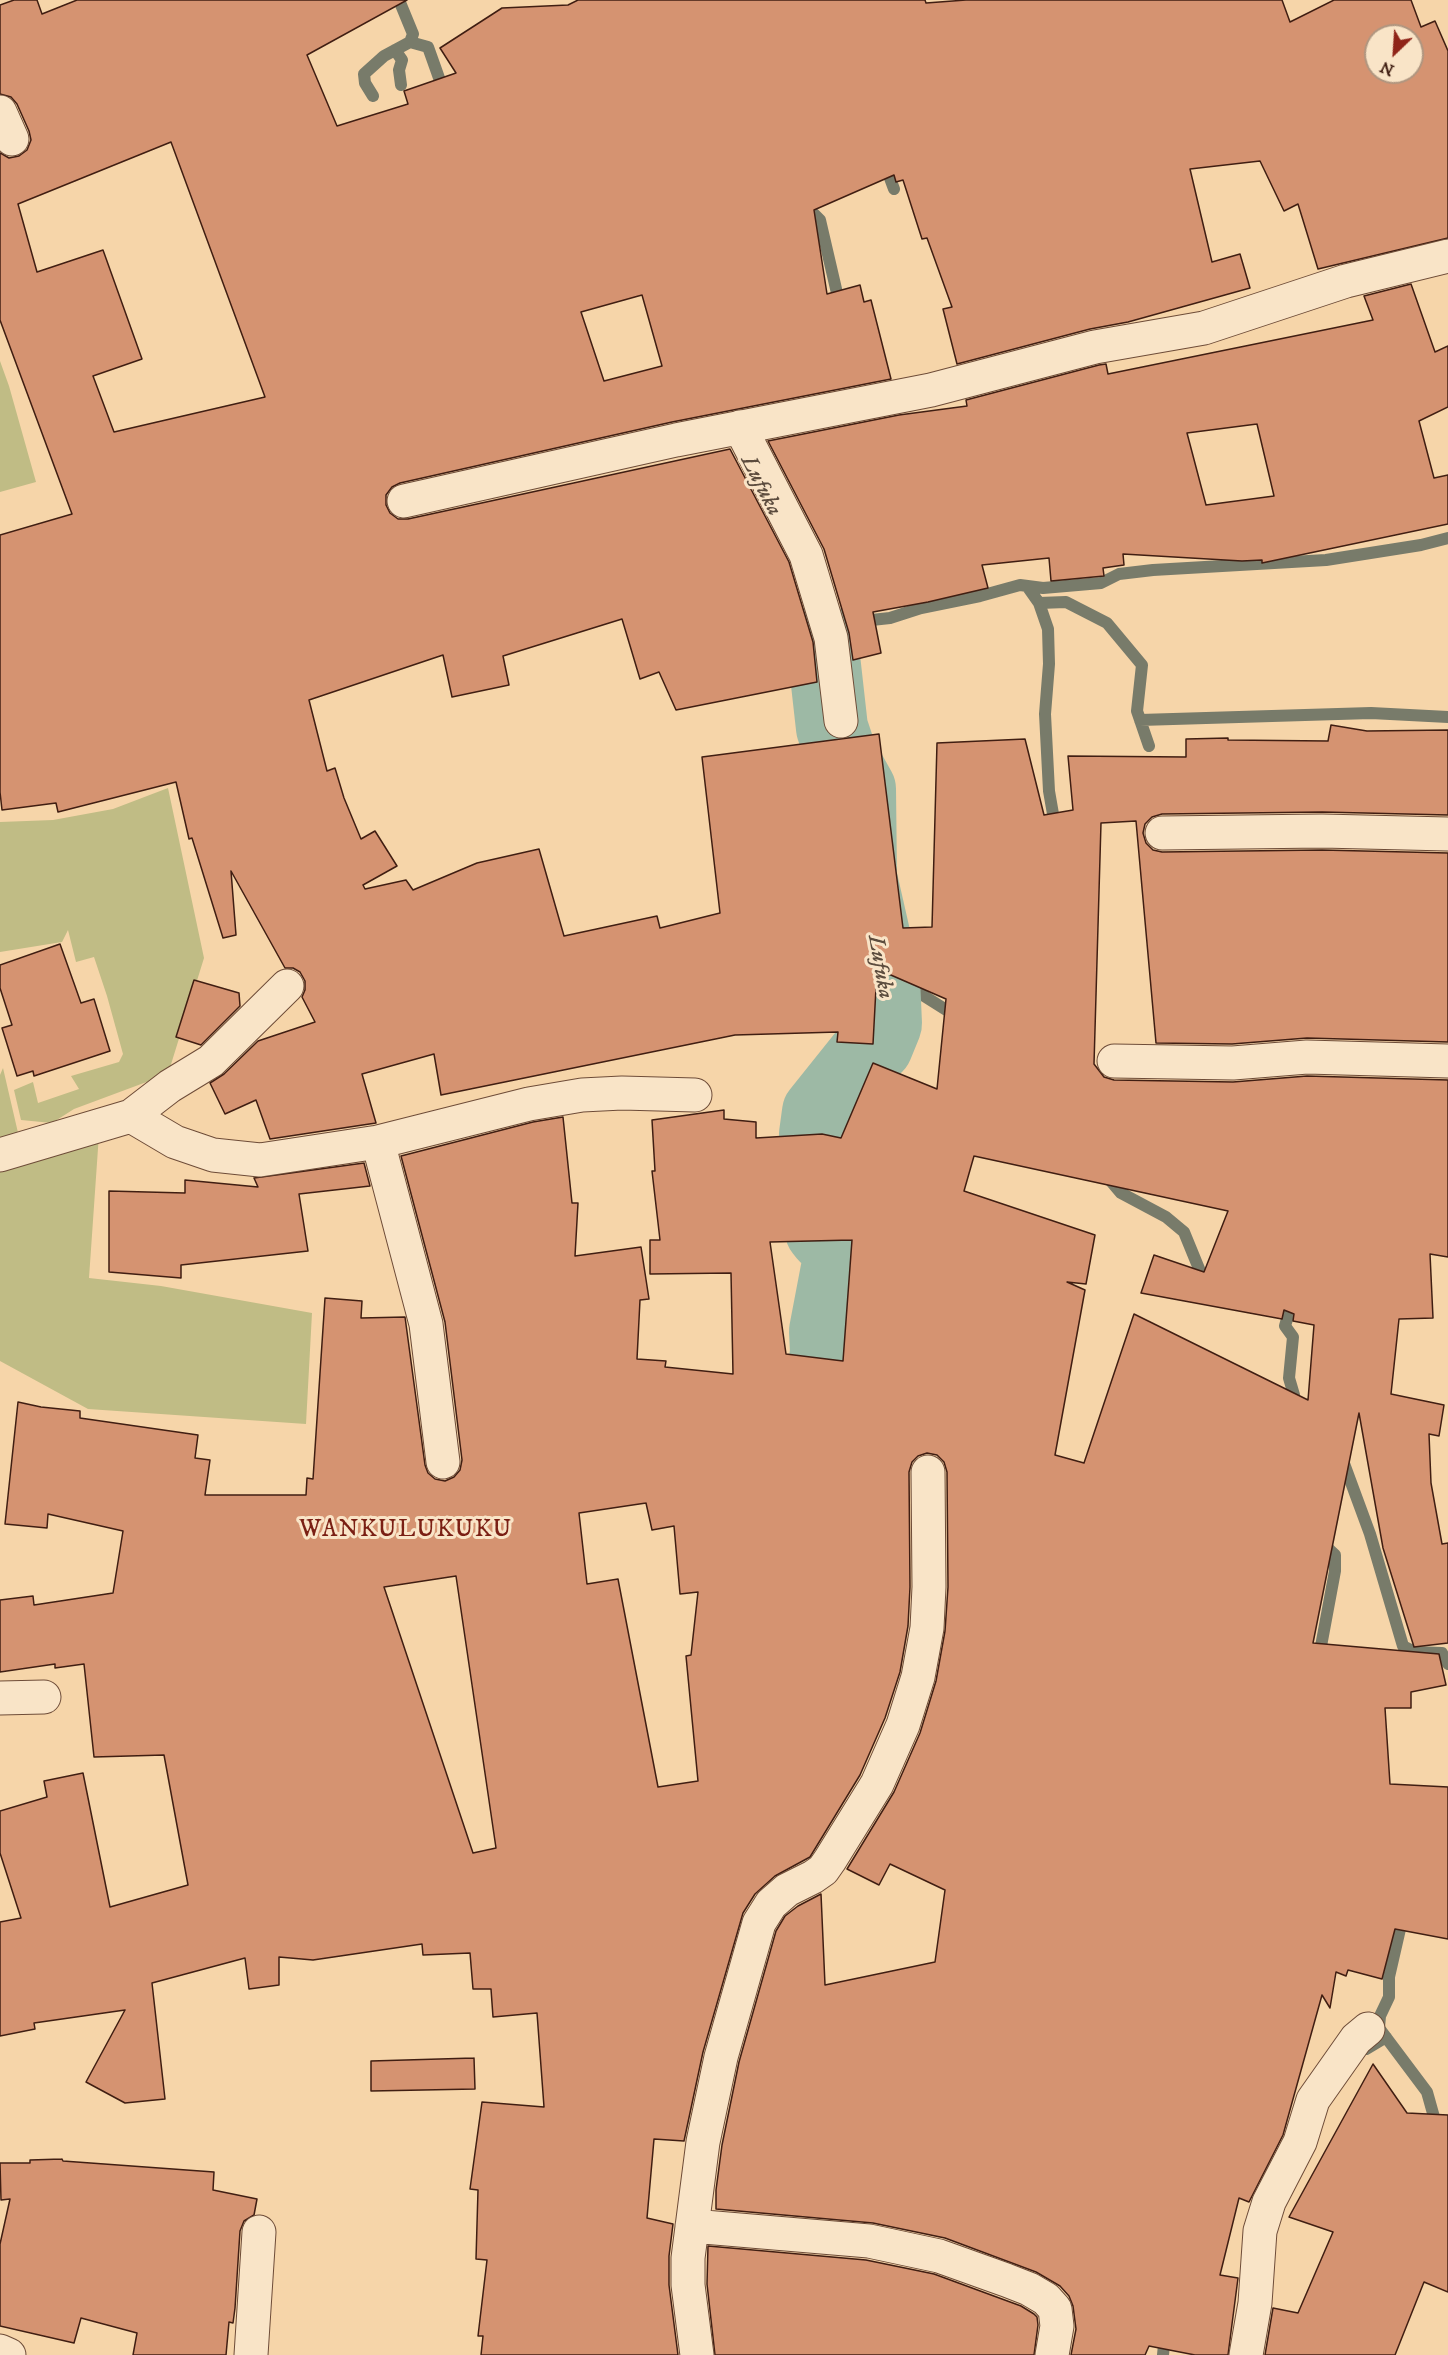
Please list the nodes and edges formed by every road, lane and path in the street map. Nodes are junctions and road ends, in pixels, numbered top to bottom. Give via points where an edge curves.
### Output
1 (1448, 256) edge
2 (740, 427) junction
3 (404, 501) dead end
4 (841, 721) dead end
5 (1162, 834) dead end
6 (1448, 834) edge
7 (286, 986) dead end
8 (1114, 1061) dead end
9 (1448, 1061) edge
10 (696, 1095) dead end
11 (131, 1116) junction
12 (378, 1142) junction
13 (0, 1155) edge
14 (443, 1462) dead end
15 (928, 1472) dead end
16 (44, 1697) dead end
17 (0, 1698) edge
18 (1368, 2029) dead end
19 (692, 2226) junction
20 (259, 2232) dead end
21 (0, 2351) edge
22 (9, 2355) edge
23 (251, 2355) edge
24 (697, 2355) edge
25 (1052, 2355) edge
26 (1246, 2355) edge

1 - 2 street via 1346,281 1204,328 1095,347 931,390
2 - 3 street
2 - 4 street via 806,555 831,638
5 - 6 street
7 - 11 street via 211,1060
8 - 9 street via 1233,1063 1307,1057
10 - 12 street via 582,1095 529,1104
11 - 12 street via 174,1142 213,1155 260,1160
11 - 13 street
12 - 14 street via 426,1324
15 - 19 street via 927,1628 918,1677 903,1725 877,1784 830,1860 813,1877 787,1890 771,1904 759,1923 721,2057 703,2142
16 - 17 street
18 - 26 street via 1356,2039 1313,2100 1300,2142 1269,2202 1260,2231 1255,2303
19 - 24 street via 688,2285
19 - 25 street via 868,2241 939,2256 995,2276 1029,2289 1055,2309 1057,2326
20 - 23 street
21 - 22 street

